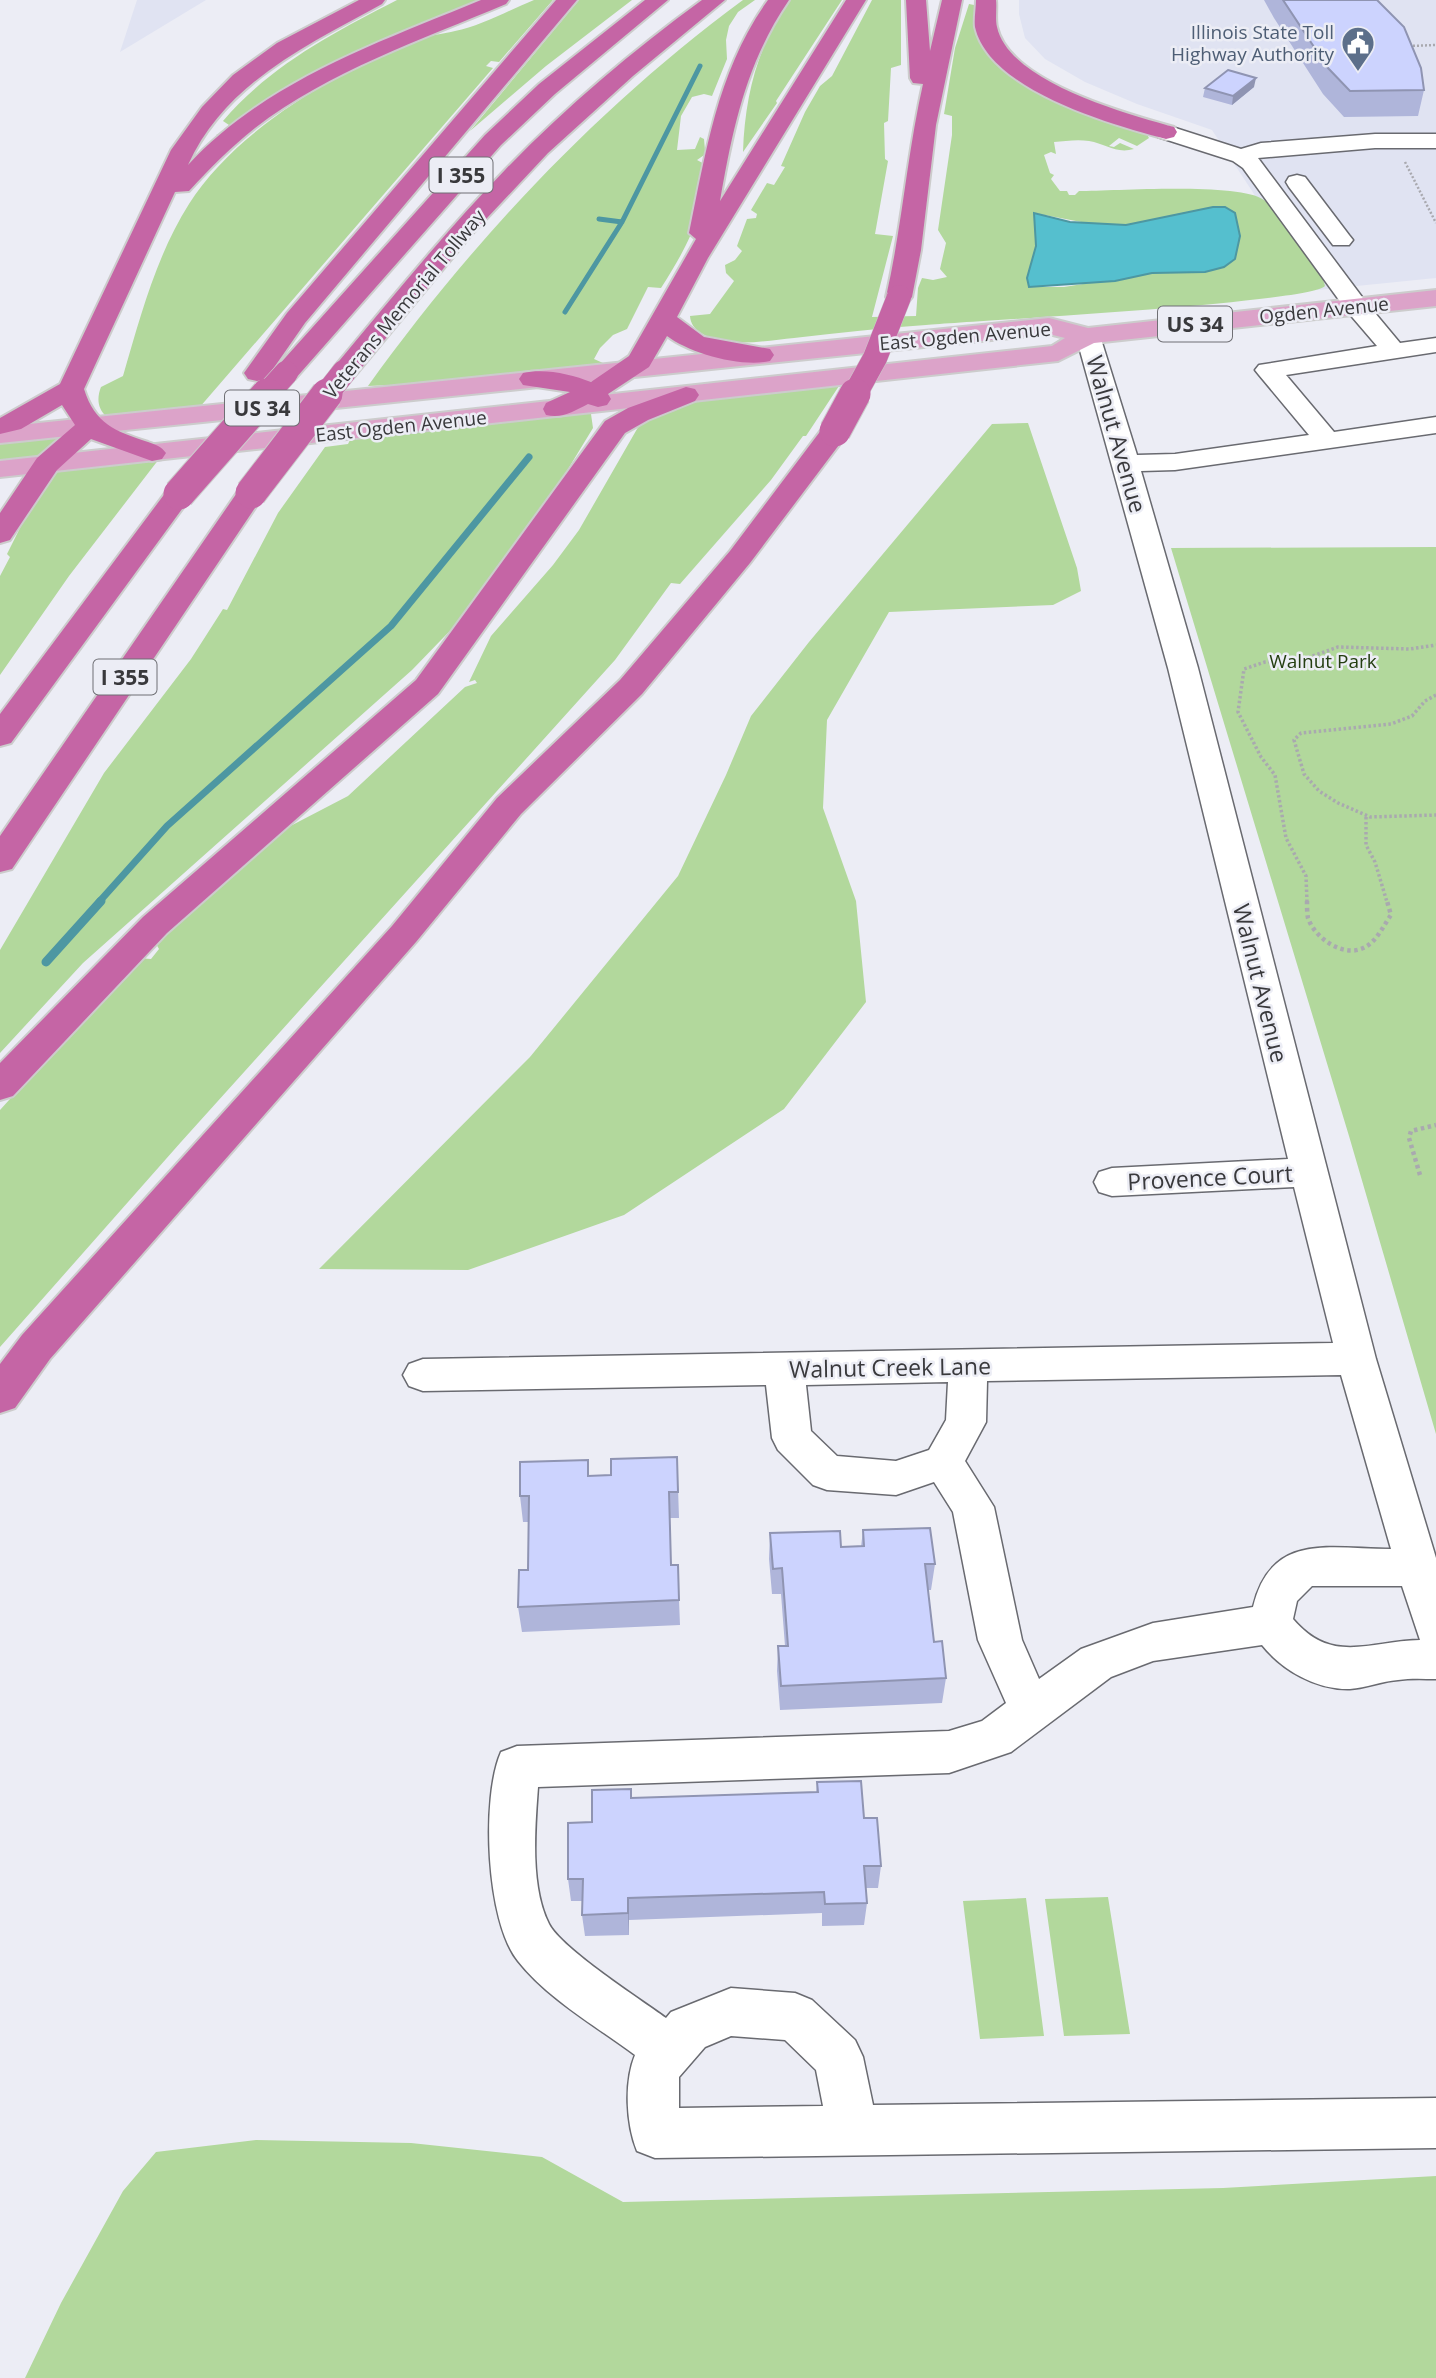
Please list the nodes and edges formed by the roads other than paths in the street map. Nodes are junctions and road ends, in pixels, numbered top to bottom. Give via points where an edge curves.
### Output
1 (375, 0) edge
2 (499, 0) edge
3 (567, 0) edge
4 (659, 0) edge
5 (715, 0) edge
6 (779, 0) edge
7 (856, 0) edge
8 (916, 0) edge
9 (952, 0) edge
10 (986, 0) edge
11 (925, 125) junction
12 (1166, 132) joint
13 (1436, 141) edge
14 (1241, 156) junction
15 (1289, 170) dead end
16 (148, 227) junction
17 (1341, 240) dead end
18 (696, 258) junction
19 (1436, 298) edge
20 (1356, 306) junction
21 (664, 318) junction
22 (1088, 336) junction
23 (1436, 345) edge
24 (1394, 351) junction
25 (761, 355) junction
26 (632, 369) junction
27 (532, 379) junction
28 (71, 389) junction
29 (685, 395) joint
30 (603, 407) junction
31 (1436, 425) edge
32 (0, 426) edge
33 (90, 426) junction
34 (0, 435) edge
35 (1328, 441) junction
36 (152, 453) junction
37 (1126, 463) junction
38 (47, 464) junction
39 (0, 468) edge
40 (179, 494) junction
41 (0, 495) edge
42 (3, 529) edge
43 (0, 736) edge
44 (0, 861) edge
45 (0, 1086) edge
46 (1307, 1172) junction
47 (1112, 1182) dead end
48 (1356, 1359) junction
49 (968, 1366) junction
50 (784, 1369) junction
51 (423, 1375) dead end
52 (0, 1395) edge
53 (943, 1462) junction
54 (1418, 1568) junction
55 (1271, 1624) junction
56 (1436, 1629) edge
57 (1436, 1659) edge
58 (1031, 1710) junction
59 (670, 2051) junction
60 (1436, 2123) edge
61 (853, 2130) junction

1 - 16 highway via 285,48 241,80 183,150
2 - 16 highway via 362,58 269,108 214,150
3 - 40 highway, bridge via 296,318
4 - 40 highway, Veterans Memorial Tollway / I 355, bridge via 547,89 494,141
5 - 44 highway, Veterans Memorial Tollway / I 355, bridge via 632,65 539,149 410,292 251,493
6 - 18 highway via 759,27 740,72
7 - 18 highway
8 - 11 highway
9 - 11 highway
10 - 12 highway via 986,27 996,50 1013,68 1074,102
11 - 52 highway, bridge via 899,297 875,358 835,431 740,557 631,687 509,806 404,934 36,1347
12 - 14 street
13 - 14 street via 1393,139 1261,150
14 - 20 street via 1260,173
15 - 17 street
16 - 28 highway
18 - 21 highway
19 - 20 main road, Ogden Avenue / US 34
20 - 22 main road, Ogden Avenue / US 34
20 - 24 street
21 - 25 highway via 675,334 696,343
21 - 26 highway
22 - 25 main road, East Ogden Avenue / US 34 via 1049,326
22 - 29 main road, East Ogden Avenue / US 34 via 1058,353
22 - 37 street, Walnut Avenue
23 - 24 street
24 - 35 street via 1268,370
25 - 26 main road, East Ogden Avenue / US 34
26 - 27 main road, East Ogden Avenue / US 34
26 - 30 highway via 613,381
27 - 30 highway via 560,382
27 - 33 main road, East Ogden Avenue / US 34
28 - 32 highway
28 - 33 highway via 74,405
29 - 30 highway via 638,414
30 - 36 main road, East Ogden Avenue / US 34
30 - 45 highway via 427,687 155,925
31 - 35 street
33 - 34 main road, East Ogden Avenue / US 34
33 - 36 highway via 108,438
33 - 38 highway
35 - 37 street via 1175,462
36 - 38 main road, East Ogden Avenue / US 34
37 - 46 street, Walnut Avenue via 1183,668
38 - 39 main road, East Ogden Avenue / US 34
38 - 42 highway
40 - 43 highway, Veterans Memorial Tollway / I 355
41 - 42 highway via 8,501
46 - 47 street, Provence Court
46 - 48 street, Walnut Avenue
48 - 49 street, Walnut Creek Lane
48 - 54 street, Walnut Avenue
49 - 50 street, Walnut Creek Lane
49 - 53 street via 965,1422
50 - 51 street, Walnut Creek Lane
50 - 53 street via 792,1438 827,1473 896,1478
53 - 58 street via 973,1507 1000,1640
54 - 55 street via 1302,1567 1278,1593
54 - 56 street, Walnut Avenue
55 - 57 street via 1289,1646 1314,1664 1349,1669
55 - 58 street via 1153,1642 1096,1664
58 - 59 street via 995,1737 949,1752 517,1767 512,1836 517,1902 533,1942 567,1975
59 - 61 street via 688,2029 732,2012 795,2017 838,2057
59 - 61 street via 654,2068 655,2133
60 - 61 street

